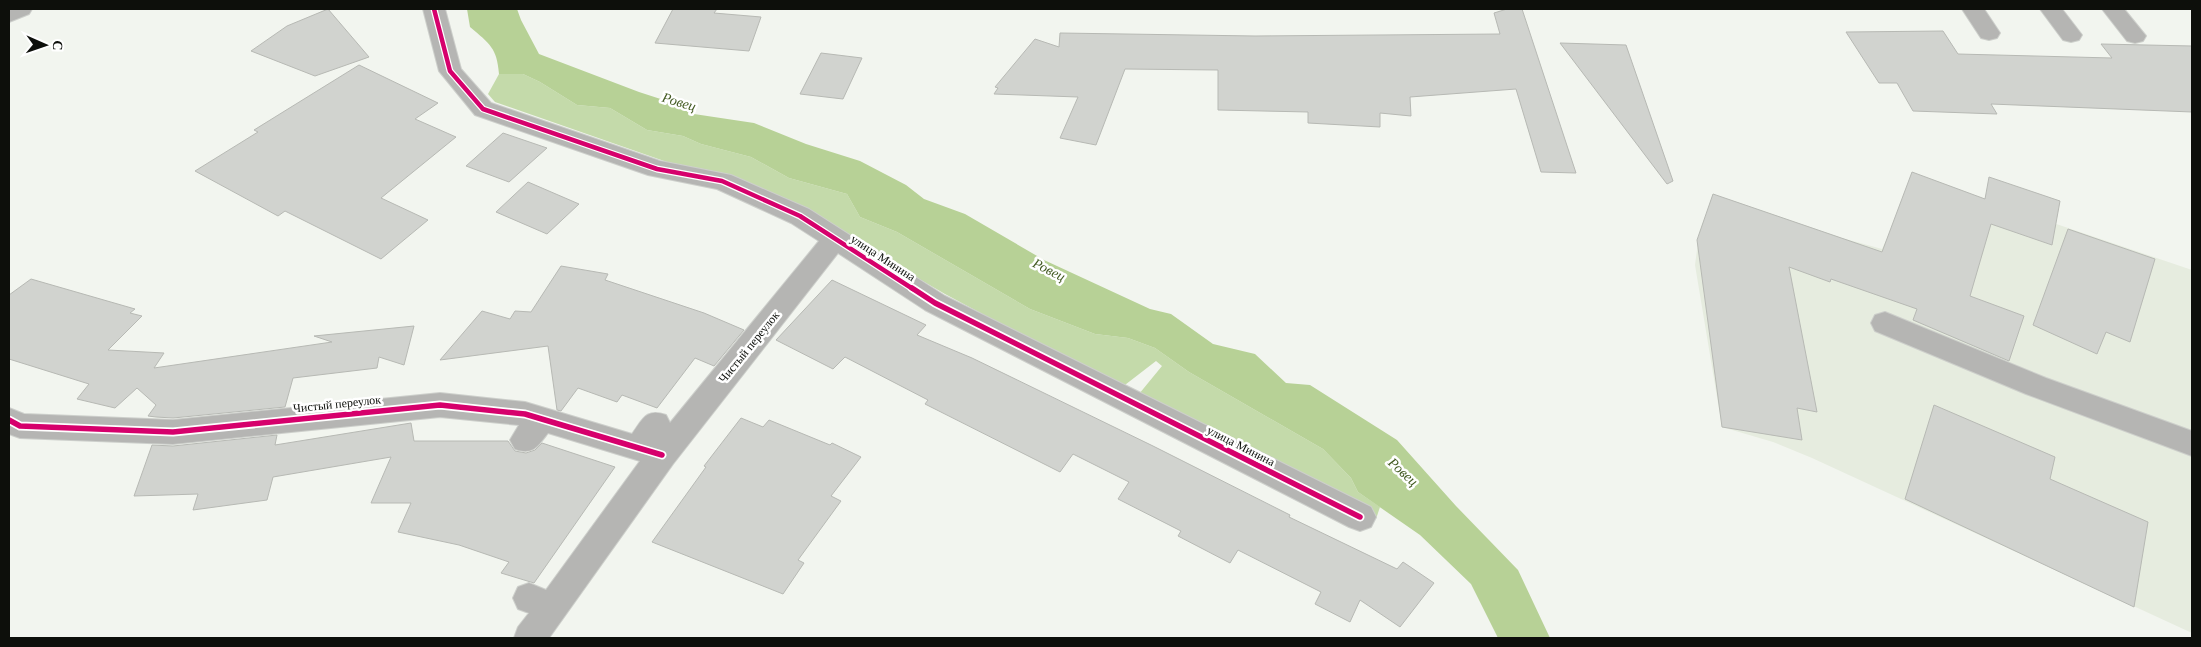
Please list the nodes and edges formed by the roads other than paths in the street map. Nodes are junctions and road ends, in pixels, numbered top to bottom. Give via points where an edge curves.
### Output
1 (21, 9) edge
2 (434, 9) edge
3 (1973, 9) edge
4 (2051, 9) edge
5 (2113, 9) edge
6 (9, 15) edge
7 (1990, 33) dead end
8 (2071, 35) dead end
9 (2135, 36) dead end
10 (835, 239) junction
11 (1885, 323) dead end
12 (9, 420) edge
13 (656, 424) dead end
14 (2192, 444) edge
15 (651, 451) junction
16 (1360, 517) dead end
17 (530, 638) edge

1 - 6 street
2 - 10 street, улица Минина via 450,70 483,110 657,169 722,181 800,216
3 - 7 street
4 - 8 street
5 - 9 street
10 - 15 street, Чистый переулок
10 - 16 street, улица Минина via 935,303
11 - 14 street via 2036,386
12 - 15 street, Чистый переулок via 20,426 173,432 440,405 525,414 533,430
13 - 15 street
15 - 17 street, Чистый переулок via 614,538 541,603

